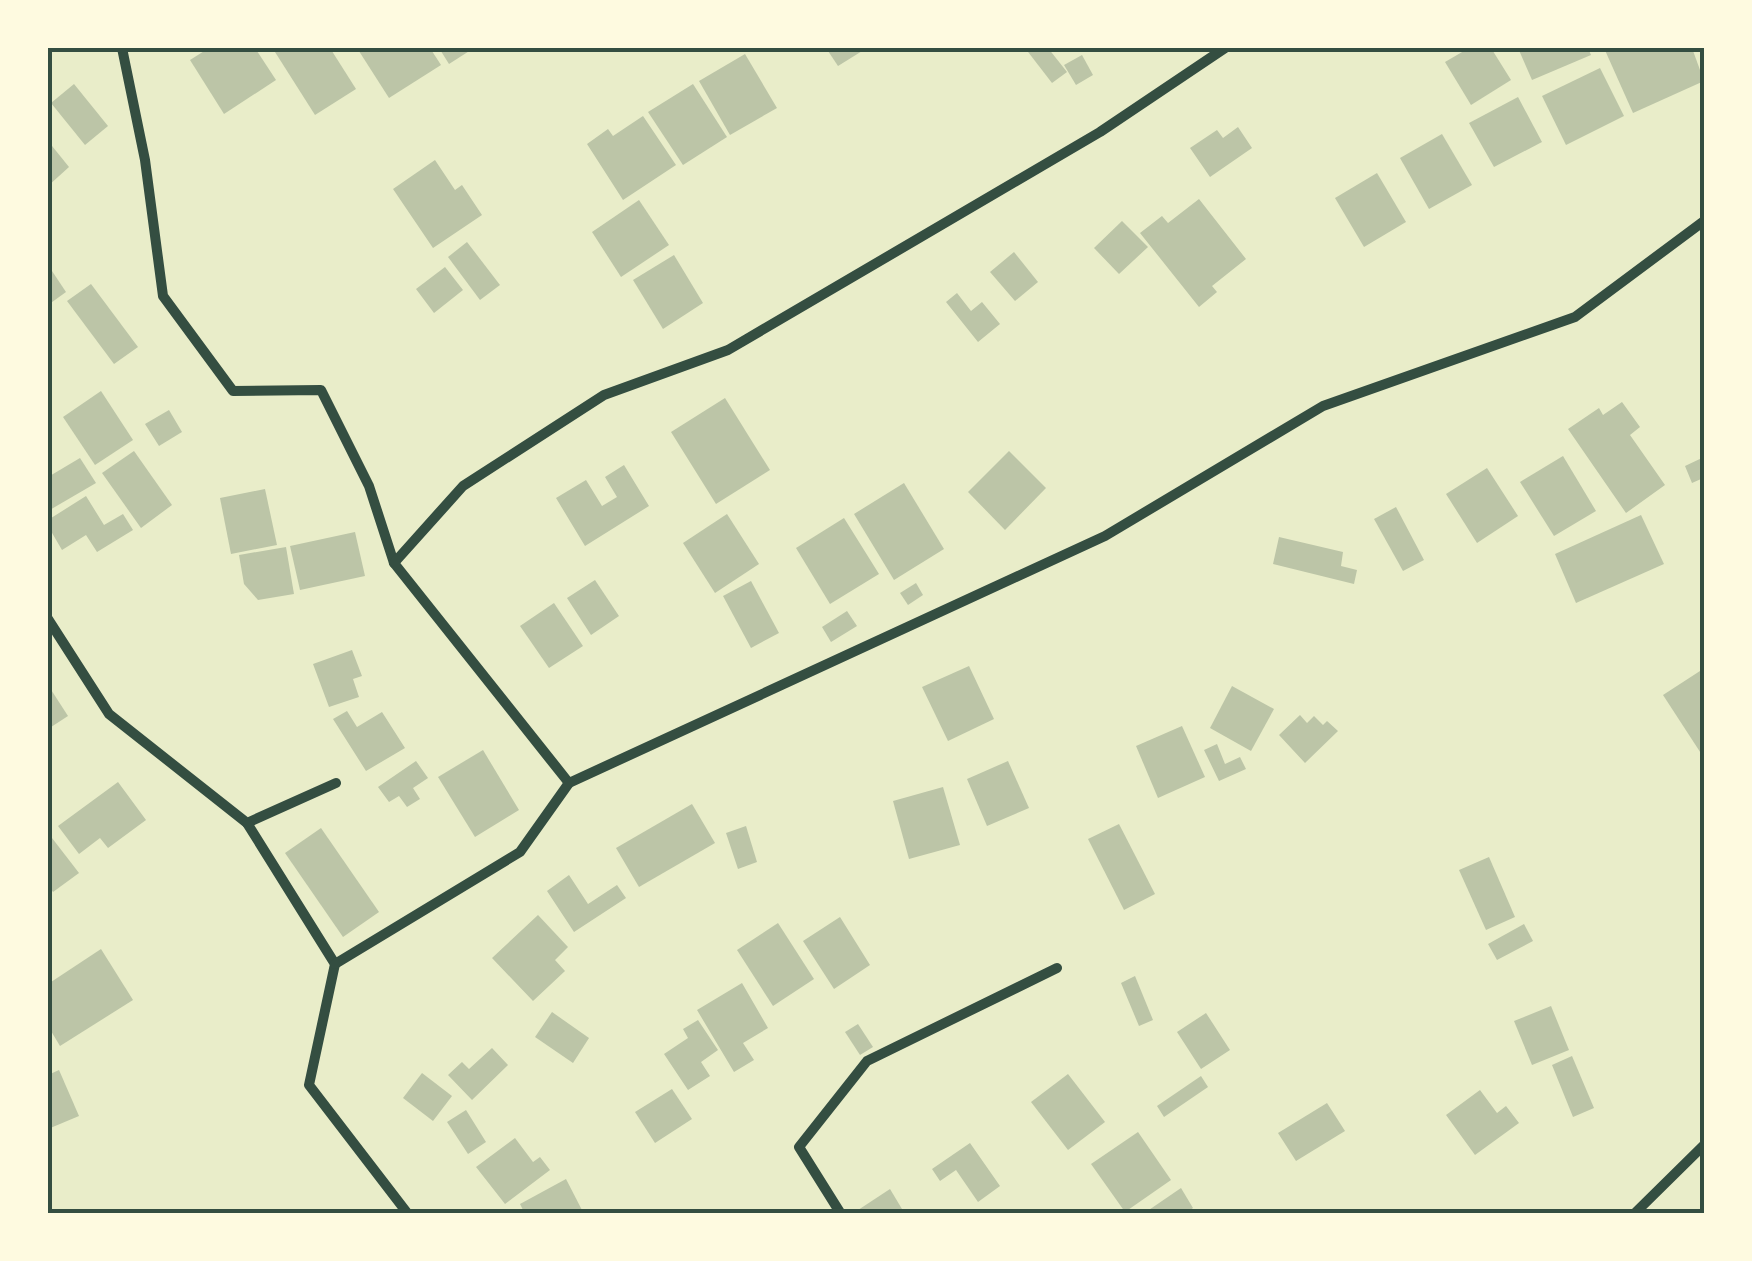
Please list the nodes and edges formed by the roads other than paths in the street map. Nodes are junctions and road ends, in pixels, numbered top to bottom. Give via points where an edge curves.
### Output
1 (122, 48) edge
2 (1224, 48) edge
3 (1704, 221) edge
4 (394, 563) junction
5 (48, 619) edge
6 (569, 783) junction
7 (336, 784) dead end
8 (247, 823) junction
9 (335, 964) junction
10 (1057, 968) dead end
11 (1704, 1145) edge
12 (408, 1214) edge
13 (841, 1214) edge
14 (1634, 1214) edge

1 - 4 street via 164,296 233,391 321,390 369,486
2 - 4 street via 1100,132 728,350 604,395 463,486
3 - 6 street via 1575,317 1323,406 1104,536
4 - 6 street
5 - 8 street via 109,714
6 - 9 street via 520,852
7 - 8 street
8 - 9 street
9 - 12 street via 308,1084
10 - 13 street via 868,1062 799,1147
11 - 14 street

